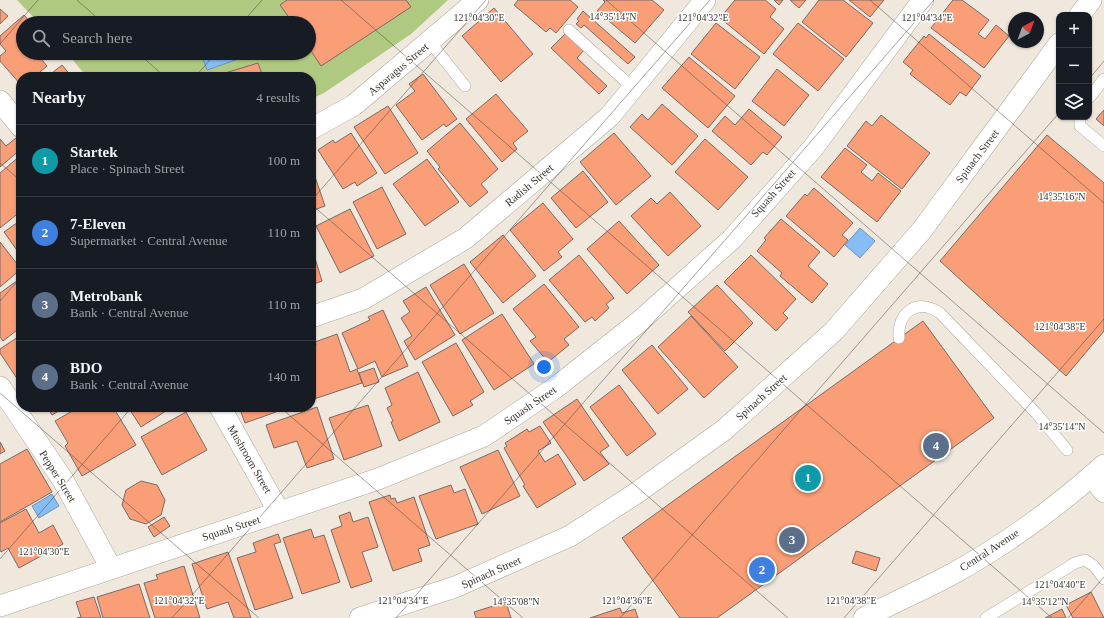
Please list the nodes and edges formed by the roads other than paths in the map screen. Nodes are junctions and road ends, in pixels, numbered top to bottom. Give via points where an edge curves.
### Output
1 (478, 0) edge
2 (706, 0) edge
3 (923, 0) edge
4 (1091, 0) edge
5 (1082, 12) edge
6 (568, 30) dead end
7 (430, 42) junction
8 (1056, 48) edge
9 (1104, 79) edge
10 (465, 86) dead end
11 (633, 88) junction
12 (1092, 94) edge
13 (0, 101) edge
14 (1080, 120) edge
15 (16, 121) edge
16 (316, 126) edge
17 (1104, 146) edge
18 (316, 315) edge
19 (899, 338) dead end
20 (0, 387) edge
21 (16, 411) edge
22 (17, 412) edge
23 (223, 412) edge
24 (1067, 450) dead end
25 (1098, 470) edge
26 (1104, 492) edge
27 (279, 512) junction
28 (112, 568) junction
29 (1104, 579) edge
30 (0, 606) edge
31 (360, 618) edge
32 (864, 618) edge
33 (986, 618) edge

1 - 7 street, Asparagus Street
2 - 11 street, Radish Street
3 - 27 street, Squash Street via 813,148 732,239 634,326 555,388 484,436 378,479
4 - 5 street
6 - 11 lane
7 - 10 lane
7 - 16 street, Asparagus Street via 354,105
8 - 31 street, Spinach Street via 916,236 834,331 724,430 635,494 570,536 455,588
9 - 12 lane
11 - 18 street, Radish Street via 610,116 466,238 363,299
13 - 15 street
14 - 17 lane via 1080,126
19 - 24 lane via 898,327 905,314 918,306 934,308 1036,412
20 - 21 street, Pepper Street
22 - 28 street, Pepper Street via 63,480
23 - 27 street, Mushroom Street
25 - 26 street
25 - 32 street, Central Avenue via 1049,510 979,558
27 - 28 street, Squash Street
28 - 30 street, Squash Street
29 - 33 lane via 1094,566 1085,560 1075,563

